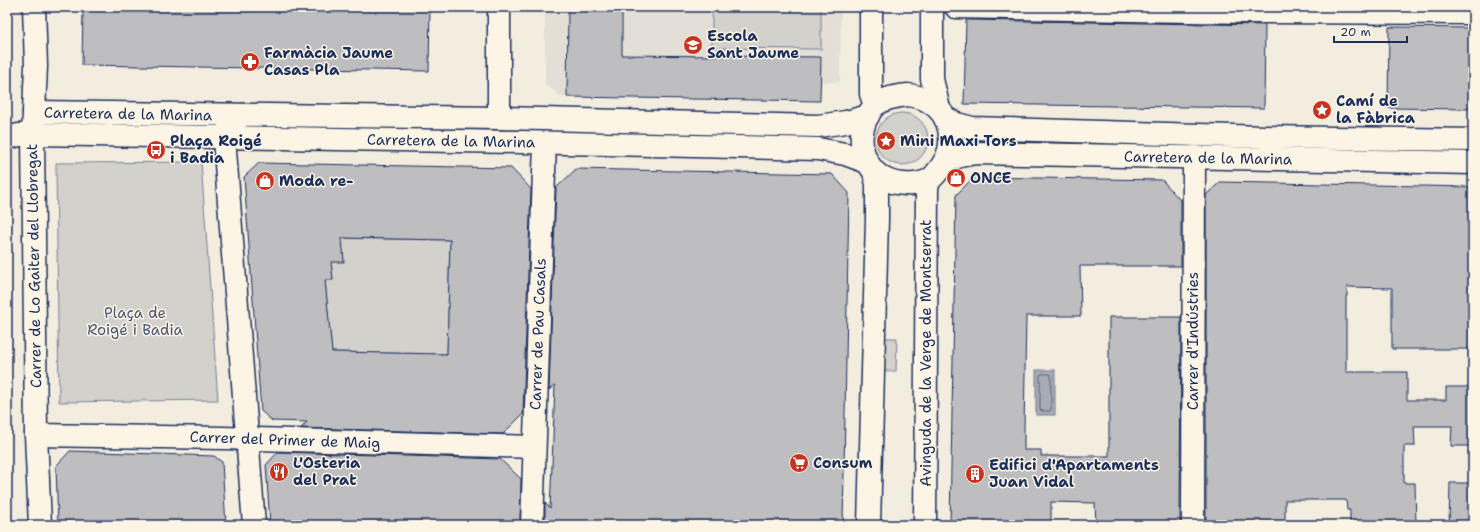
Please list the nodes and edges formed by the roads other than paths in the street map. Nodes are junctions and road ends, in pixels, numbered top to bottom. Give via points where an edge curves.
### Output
1 (34, 7) edge
2 (499, 7) edge
3 (871, 7) edge
4 (932, 7) edge
5 (956, 7) edge
6 (1399, 10) edge
7 (1473, 14) edge
8 (871, 111) junction
9 (34, 112) junction
10 (942, 114) junction
11 (242, 115) junction
12 (499, 118) junction
13 (33, 134) junction
14 (7, 138) edge
15 (224, 138) junction
16 (1473, 140) edge
17 (546, 143) junction
18 (1194, 157) junction
19 (945, 162) junction
20 (1473, 163) edge
21 (871, 167) junction
22 (929, 180) junction
23 (36, 435) junction
24 (247, 439) junction
25 (534, 447) junction
26 (40, 525) edge
27 (254, 525) edge
28 (532, 525) edge
29 (869, 525) edge
30 (925, 525) edge
31 (1193, 525) edge

1 - 9 street, Carrer de Lo Gaiter del Llobregat
2 - 12 street
3 - 8 street
4 - 10 street via 932,79
5 - 6 street via 1249,12
6 - 7 street
8 - 10 street via 896,96 908,95 930,101
8 - 12 street, Carretera de la Marina via 846,122 818,126
8 - 21 street via 863,127 861,139 863,151
9 - 11 street, Carretera de la Marina
9 - 13 street, Carrer de Lo Gaiter del Llobregat
10 - 16 street, Carretera de la Marina via 957,124 972,128
10 - 19 street via 950,129
11 - 12 street, Carretera de la Marina
11 - 15 street via 233,122
13 - 14 street, Carretera de la Marina
13 - 15 street, Carretera de la Marina
13 - 23 street, Carrer de Lo Gaiter del Llobregat
15 - 17 street, Carretera de la Marina
15 - 24 street
17 - 21 street, Carretera de la Marina via 818,149 845,154
17 - 25 street, Carrer de Pau Casals
18 - 19 street, Carretera de la Marina via 975,153
18 - 20 street, Carretera de la Marina
18 - 31 street, Carrer d'Indústries
19 - 22 street
21 - 22 street via 884,179 895,183 907,185
21 - 29 street via 877,184 878,206
22 - 30 street, Avinguda de la Verge de Montserrat
23 - 24 street, Carrer del Primer de Maig
23 - 26 street, Carrer de Lo Gaiter del Llobregat
24 - 25 street, Carrer del Primer de Maig
24 - 27 street
25 - 28 street, Carrer de Pau Casals

